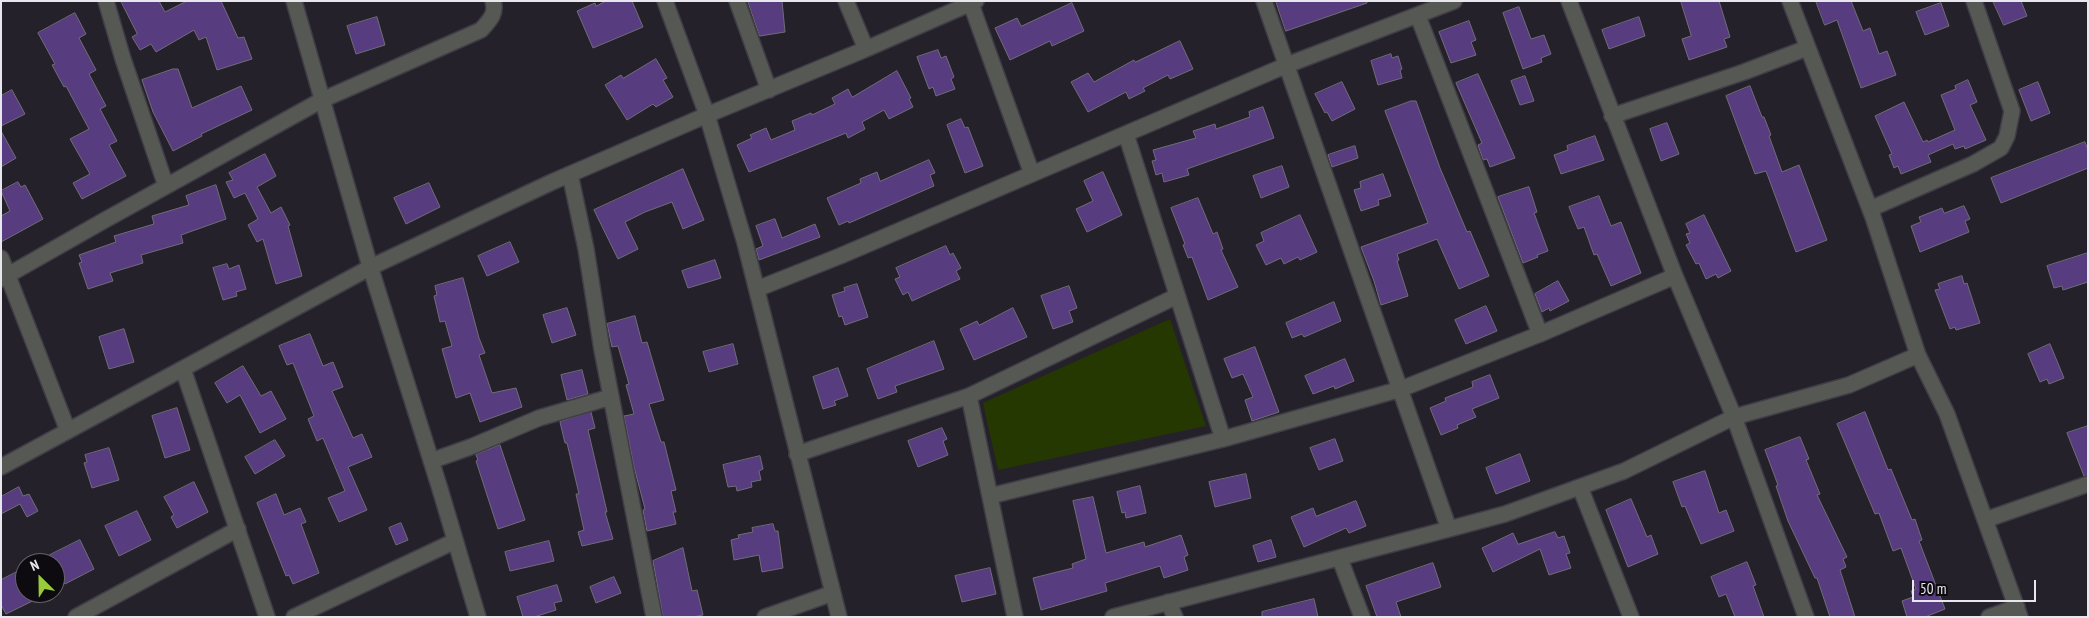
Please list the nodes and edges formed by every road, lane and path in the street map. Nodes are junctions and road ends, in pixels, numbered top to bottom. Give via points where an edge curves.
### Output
1 (106, 1) edge
2 (294, 1) edge
3 (493, 1) edge
4 (665, 1) edge
5 (737, 1) edge
6 (846, 1) edge
7 (1264, 1) edge
8 (1454, 1) edge
9 (1569, 1) edge
10 (1790, 1) edge
11 (1974, 1) edge
12 (974, 2) edge
13 (1418, 16) junction
14 (1808, 48) junction
15 (866, 49) junction
16 (1287, 64) junction
17 (769, 90) junction
18 (322, 100) junction
19 (708, 116) junction
20 (1612, 116) junction
21 (1126, 134) junction
22 (570, 174) junction
23 (1032, 174) junction
24 (166, 186) junction
25 (1870, 209) junction
26 (1, 258) edge
27 (371, 267) junction
28 (1675, 276) junction
29 (4, 278) edge
30 (757, 289) junction
31 (1177, 296) junction
32 (1540, 334) junction
33 (1918, 354) junction
34 (183, 369) junction
35 (1401, 389) junction
36 (969, 396) junction
37 (611, 397) junction
38 (1734, 417) junction
39 (68, 431) junction
40 (1223, 439) junction
41 (797, 454) junction
42 (431, 461) junction
43 (1, 468) edge
44 (2088, 484) edge
45 (1580, 487) junction
46 (990, 496) junction
47 (1985, 520) junction
48 (238, 529) junction
49 (1450, 529) junction
50 (456, 541) junction
51 (1340, 559) junction
52 (833, 593) junction
53 (1168, 602) junction
54 (2018, 612) edge
55 (76, 617) edge
56 (267, 617) edge
57 (294, 617) edge
58 (478, 617) edge
59 (654, 617) edge
60 (765, 617) edge
61 (839, 617) edge
62 (1015, 617) edge
63 (1113, 617) edge
64 (1175, 617) edge
65 (1362, 617) edge
66 (1631, 617) edge
67 (1806, 617) edge
68 (1989, 617) edge

1 - 24 street
2 - 18 street
3 - 18 street via 493,17 481,30
4 - 19 street
5 - 17 street
6 - 15 street
7 - 16 street
8 - 13 street
9 - 20 street
10 - 14 street
11 - 25 street via 2012,111 2007,136 2001,148 1973,164
12 - 15 street
12 - 23 street
13 - 16 street
13 - 32 street
14 - 20 street
14 - 25 street
15 - 17 street
16 - 21 street
16 - 35 street
17 - 19 street
18 - 24 street
18 - 27 street
19 - 22 street
19 - 30 street
20 - 28 street
21 - 23 street
21 - 31 street
22 - 27 street
22 - 37 street
23 - 30 street
24 - 29 street
25 - 33 street
26 - 29 street
27 - 34 street
27 - 42 street
28 - 32 street
28 - 38 street
29 - 39 street
30 - 41 street
31 - 36 street
31 - 40 street
32 - 35 street
33 - 38 street via 1849,385
33 - 47 street via 1947,414
34 - 39 street
34 - 48 street
35 - 40 street
35 - 49 street
36 - 41 street
36 - 46 street
37 - 42 street via 539,418
37 - 59 street
38 - 45 street via 1624,471
38 - 67 street
39 - 43 street
40 - 46 street
41 - 52 street
42 - 50 street
44 - 47 street
45 - 49 street via 1505,514
45 - 66 street
46 - 62 street
47 - 54 street
48 - 55 street
48 - 56 street
49 - 51 street
50 - 57 street
50 - 58 street
51 - 53 street
51 - 65 street
52 - 60 street
52 - 61 street
53 - 63 street
53 - 64 street
54 - 68 street

